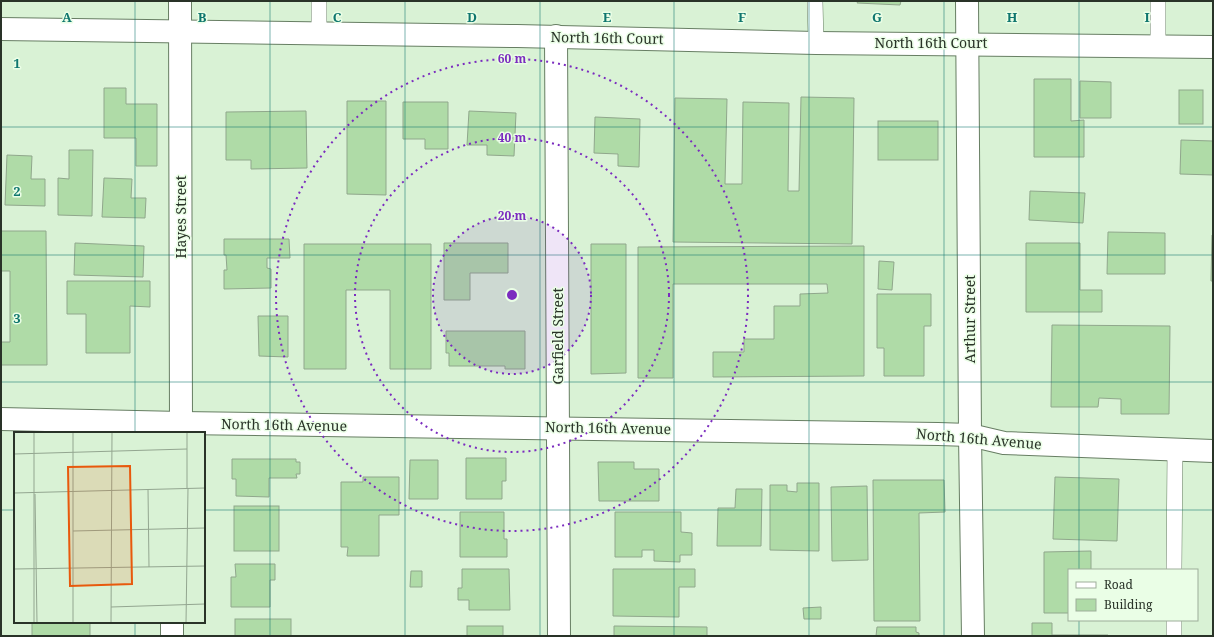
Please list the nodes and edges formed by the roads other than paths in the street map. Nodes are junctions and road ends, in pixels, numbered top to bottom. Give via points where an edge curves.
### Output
1 (180, 1) edge
2 (319, 1) edge
3 (815, 1) edge
4 (967, 1) edge
5 (1158, 1) edge
6 (1, 29) edge
7 (180, 31) junction
8 (319, 33) junction
9 (556, 36) junction
10 (816, 43) junction
11 (968, 44) junction
12 (1158, 46) junction
13 (1213, 47) edge
14 (1, 419) edge
15 (179, 428) edge
16 (558, 428) junction
17 (970, 435) junction
18 (1175, 449) junction
19 (1213, 451) edge
20 (1174, 569) edge
21 (1174, 621) edge
22 (172, 623) edge
23 (172, 636) edge
24 (559, 636) edge
25 (973, 636) edge
26 (1174, 636) edge

1 - 7 street, Hayes Street
2 - 8 lane
3 - 10 lane
4 - 11 street, Arthur Street
5 - 12 lane
6 - 7 street, North 16th Court
7 - 8 street, North 16th Court
7 - 15 street, Hayes Street
8 - 9 street, North 16th Court
9 - 10 street, North 16th Court
9 - 16 street, Garfield Street
10 - 11 street, North 16th Court
11 - 12 street, North 16th Court
11 - 17 street, Arthur Street
12 - 13 street, North 16th Court
14 - 15 street, North 16th Avenue
15 - 16 street, North 16th Avenue
16 - 17 street, North 16th Avenue
16 - 24 street, Garfield Street
17 - 18 street, North 16th Avenue via 1004,443
17 - 25 street, Arthur Street
18 - 19 street, North 16th Avenue
18 - 20 lane
21 - 26 lane
22 - 23 street

